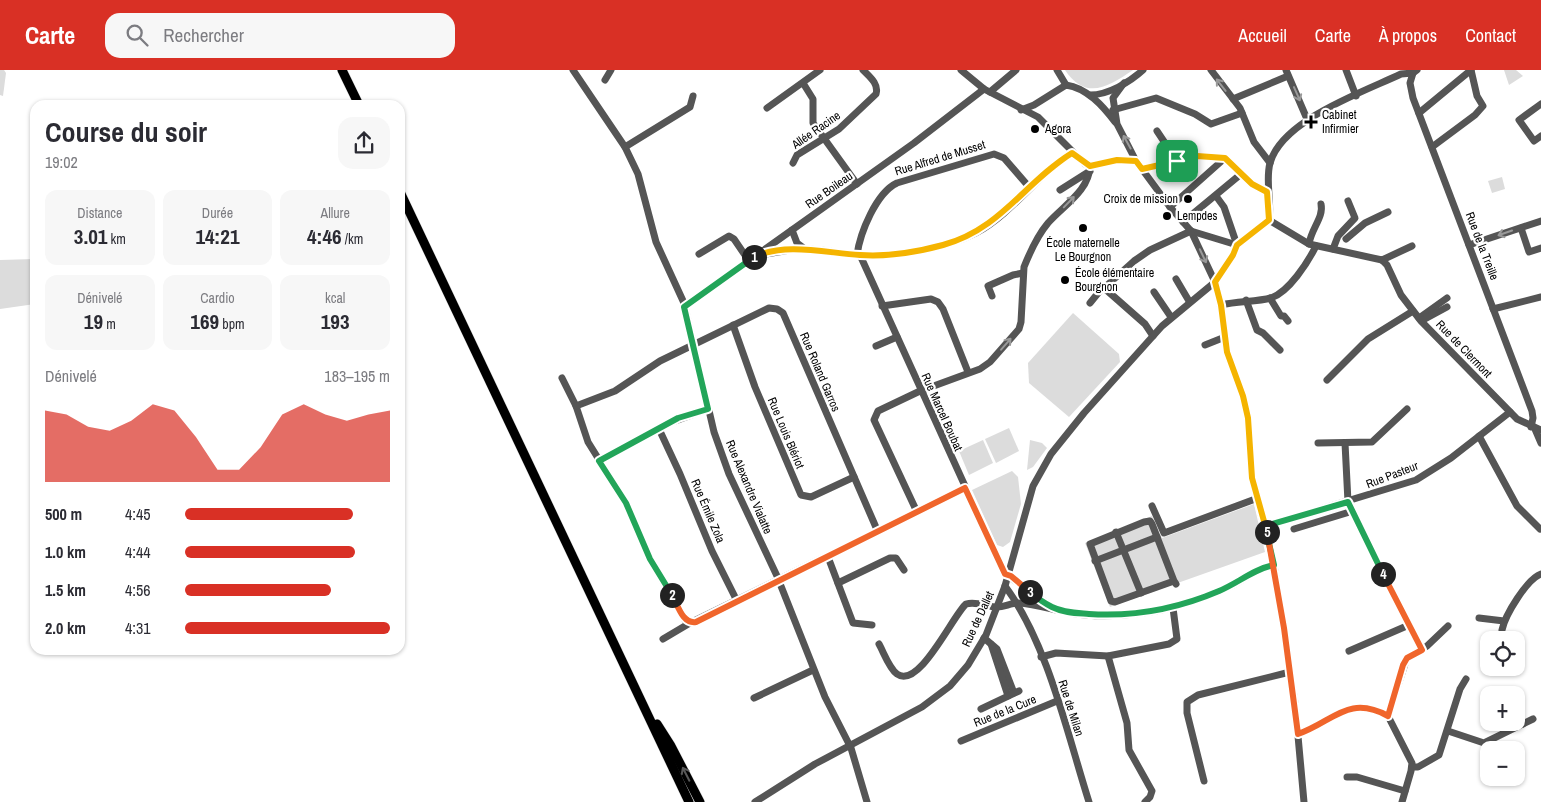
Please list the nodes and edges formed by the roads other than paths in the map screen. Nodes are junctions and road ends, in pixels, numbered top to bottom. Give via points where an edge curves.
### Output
1 (342, 70) edge
2 (573, 70) edge
3 (611, 70) edge
4 (820, 70) edge
5 (863, 70) edge
6 (961, 70) edge
7 (1057, 70) edge
8 (1143, 70) edge
9 (1211, 70) edge
10 (1346, 70) edge
11 (1471, 70) edge
12 (1010, 72) edge
13 (1415, 72) edge
14 (1287, 73) edge
15 (605, 80) dead end
16 (803, 83) junction
17 (1124, 83) junction
18 (1066, 85) junction
19 (987, 91) junction
20 (692, 96) dead end
21 (1090, 96) junction
22 (1356, 96) junction
23 (1233, 99) junction
24 (357, 100) edge
25 (1541, 104) edge
26 (1034, 106) junction
27 (767, 108) dead end
28 (1021, 110) junction
29 (1113, 110) junction
30 (1242, 113) junction
31 (1419, 113) junction
32 (1038, 117) junction
33 (1307, 119) junction
34 (1117, 124) junction
35 (1157, 131) dead end
36 (1541, 136) edge
37 (824, 139) junction
38 (625, 147) junction
39 (1432, 148) junction
40 (1072, 153) junction
41 (1225, 158) junction
42 (1136, 161) junction
43 (1177, 161) junction
44 (793, 163) dead end
45 (1270, 163) junction
46 (1090, 168) junction
47 (1142, 169) junction
48 (1240, 173) junction
49 (857, 184) junction
50 (1030, 188) junction
51 (1060, 190) dead end
52 (1267, 192) junction
53 (1216, 196) junction
54 (1348, 201) dead end
55 (405, 203) edge
56 (1322, 204) dead end
57 (1170, 207) junction
58 (1388, 212) dead end
59 (1269, 220) junction
60 (1541, 221) edge
61 (1183, 222) junction
62 (1520, 228) junction
63 (792, 230) junction
64 (1191, 231) junction
65 (779, 240) junction
66 (1237, 245) junction
67 (1312, 245) junction
68 (1470, 245) junction
69 (1412, 246) dead end
70 (1541, 248) edge
71 (805, 249) junction
72 (1333, 249) junction
73 (783, 251) junction
74 (699, 254) dead end
75 (859, 255) junction
76 (757, 256) junction
77 (1382, 260) junction
78 (749, 261) junction
79 (1023, 273) junction
80 (1176, 279) dead end
81 (1215, 282) junction
82 (1104, 288) junction
83 (1154, 292) dead end
84 (992, 296) dead end
85 (1541, 297) edge
86 (1270, 298) junction
87 (1446, 298) dead end
88 (1246, 300) junction
89 (1189, 301) junction
90 (1090, 303) dead end
91 (1221, 305) junction
92 (882, 306) junction
93 (684, 307) junction
94 (1447, 307) dead end
95 (1494, 310) junction
96 (1413, 311) junction
97 (1171, 317) junction
98 (1420, 320) junction
99 (1288, 321) dead end
100 (733, 325) junction
101 (1153, 336) junction
102 (1225, 337) junction
103 (896, 338) junction
104 (1205, 345) dead end
105 (693, 346) junction
106 (876, 346) dead end
107 (1280, 350) dead end
108 (968, 372) junction
109 (562, 378) dead end
110 (1327, 380) dead end
111 (920, 391) junction
112 (576, 406) junction
113 (708, 409) junction
114 (1407, 409) dead end
115 (1510, 412) junction
116 (659, 429) junction
117 (1536, 429) edge
118 (1479, 436) junction
119 (1318, 443) dead end
120 (1345, 443) junction
121 (1541, 443) edge
122 (599, 461) junction
123 (854, 478) junction
124 (965, 488) junction
125 (1258, 498) junction
126 (1348, 502) junction
127 (1152, 506) dead end
128 (916, 512) junction
129 (1353, 512) junction
130 (1265, 526) junction
131 (1294, 529) dead end
132 (1540, 529) dead end
133 (878, 532) junction
134 (1116, 532) junction
135 (1157, 537) junction
136 (1124, 550) junction
137 (828, 557) junction
138 (1096, 561) junction
139 (1274, 565) junction
140 (904, 570) dead end
141 (1541, 574) edge
142 (1008, 575) junction
143 (778, 580) junction
144 (838, 583) junction
145 (1005, 586) junction
146 (1028, 591) junction
147 (1141, 593) junction
148 (737, 600) junction
149 (1023, 605) junction
150 (998, 608) junction
151 (1053, 608) junction
152 (1173, 608) junction
153 (1479, 618) dead end
154 (1504, 621) junction
155 (690, 622) junction
156 (872, 625) dead end
157 (1409, 625) junction
158 (1448, 626) dead end
159 (1502, 630) dead end
160 (984, 638) junction
161 (663, 639) dead end
162 (878, 644) dead end
163 (1422, 650) junction
164 (1349, 651) dead end
165 (1108, 656) junction
166 (1041, 657) junction
167 (813, 670) junction
168 (1290, 672) junction
169 (1466, 679) dead end
170 (754, 698) dead end
171 (1058, 701) junction
172 (643, 703) junction
173 (981, 709) dead end
174 (1388, 716) junction
175 (1533, 719) dead end
176 (1525, 723) edge
177 (1448, 731) junction
178 (1509, 731) edge
179 (1298, 734) junction
180 (961, 741) dead end
181 (849, 745) junction
182 (1412, 767) junction
183 (1347, 777) dead end
184 (1204, 781) dead end
185 (1406, 791) junction
186 (688, 802) edge
187 (700, 802) edge
188 (755, 802) edge
189 (867, 802) edge
190 (1089, 802) edge
191 (1145, 802) edge
192 (1304, 802) edge
193 (1402, 802) edge

1 - 24 main road
2 - 38 street, Rue Alexandre Vialatte
3 - 15 street
4 - 16 street
5 - 37 street, Allée Racine via 875,84 876,94
6 - 19 street
7 - 18 street
8 - 17 street
23 -> 9 street
10 - 22 street
11 - 31 street
11 - 39 street via 1477,96 1483,106
12 - 19 street, Rue Boileau
13 - 22 street via 1401,74
13 - 31 street, Rue de la Treille via 1410,83
14 - 23 street
14 -> 33 street
16 - 27 street
16 - 37 street via 813,99 811,120
17 - 21 street
17 - 29 street via 1115,93
18 - 21 street
18 - 26 street
19 - 28 street
19 - 49 street, Rue Boileau
20 - 38 street via 690,107
21 - 34 street
22 - 33 street
23 - 30 street
25 - 36 street via 1519,120 1534,141
26 - 28 street
26 - 32 street
28 - 32 street
29 - 30 street via 1131,103 1160,99 1211,124
29 - 34 street
30 - 45 street via 1254,142
31 - 39 street, Rue de la Treille
32 - 40 street
33 - 45 street via 1291,131
42 -> 34 street
35 - 43 street
37 - 44 street, Allée Racine via 797,155
37 - 49 street
38 - 93 street, Rue Alexandre Vialatte via 640,179 656,242
39 - 68 street, Rue de la Treille
40 - 46 street
40 - 50 street
41 - 43 street via 1197,156
41 - 48 street
41 - 57 street
42 - 46 street via 1117,160
42 - 47 street
43 - 47 street
45 - 52 street
46 - 51 street
79 -> 46 street via 1041,233 1086,184
47 - 57 street
48 - 52 street
48 - 53 street
49 - 63 street, Rue Boileau
50 - 75 street via 986,226 965,238 905,252
50 - 75 street, Rue Alfred de Musset via 1004,158 994,154 897,183 875,203
52 - 59 street
53 - 61 street
53 - 66 street via 1224,207
54 - 72 street via 1355,218 1338,236
55 - 172 main road
56 - 67 street
57 - 61 street
58 - 72 street via 1365,223
59 - 66 street
59 - 67 street
60 - 62 street
61 - 64 street
62 -> 68 street
62 - 70 street via 1529,252
63 - 65 street, Rue Boileau
63 - 71 street via 797,243
64 - 66 street
64 -> 81 street
64 - 82 street via 1160,244
65 - 73 street
65 - 76 street, Rue Boileau
66 - 81 street
67 - 72 street
67 - 86 street via 1286,290
68 - 95 street, Rue de la Treille
69 - 77 street
71 - 73 street
71 - 75 street
72 - 77 street
73 - 76 street
74 - 78 street via 729,236
75 - 92 street, Rue Marcel Boubat
76 - 78 street, Rue Boileau
77 - 96 street, Rue de Clermont
78 - 93 street, Rue Boileau
79 - 84 street via 988,286
108 -> 79 street via 986,366 1019,329 1023,312
80 - 89 street
81 - 89 street, Rue de Dallet
81 - 91 street
82 - 90 street
82 - 101 street via 1145,324
83 - 97 street
85 - 95 street
86 - 88 street
86 - 99 street
87 - 98 street
88 - 91 street
88 - 107 street via 1257,330
89 - 97 street, Rue de Dallet
91 - 102 street
92 - 103 street, Rue Marcel Boubat
92 - 108 street via 927,299 938,302
93 - 105 street, Rue Alexandre Vialatte
94 - 98 street
95 - 117 street, Rue de la Treille
96 - 98 street, Rue de Clermont
96 - 110 street via 1368,339
97 - 101 street, Rue de Dallet
98 - 115 street, Rue de Clermont
100 - 105 street, Rue Roland Garros
100 - 123 street, Rue Roland Garros via 770,308 777,308 783,313
100 - 123 street, Rue Louis Blériot via 755,388 801,495 811,497
101 - 142 street, Rue de Dallet via 1051,454 1033,486
102 - 104 street
102 - 125 street via 1247,410 1252,478
103 - 106 street
103 - 111 street, Rue Marcel Boubat
105 - 112 street, Rue Roland Garros via 660,361 615,391
105 - 113 street, Rue Alexandre Vialatte
108 - 111 street
109 - 112 street
111 - 124 street, Rue Marcel Boubat
111 - 128 street via 878,411 874,420
112 - 122 street via 584,436
113 - 116 street via 678,418
113 - 143 street, Rue Alexandre Vialatte via 729,474
114 - 120 street via 1372,442
115 - 117 street, Rue de Clermont
115 - 118 street, Rue Pasteur
116 - 122 street
116 - 148 street, Rue Émile Zola
117 - 121 street
118 - 126 street, Rue Pasteur via 1422,476
118 - 132 street via 1517,506
119 - 120 street
120 - 126 street
122 - 155 street via 626,503 650,559 685,620
123 - 133 street, Rue Roland Garros
124 - 128 street
124 - 142 street, Rue Marcel Boubat via 997,559
125 - 127 street via 1164,533
125 - 130 street
126 - 129 street
126 - 130 street, Rue Pasteur
128 - 133 street
129 - 131 street
129 - 157 street
130 - 139 street
133 - 137 street
134 - 135 street via 1150,521
134 - 136 street
134 - 138 street via 1090,544
135 - 136 street
135 - 147 street via 1175,583
136 - 138 street
136 - 147 street
137 - 143 street
137 - 144 street
138 - 147 street via 1111,601
139 - 152 street via 1221,591
139 - 168 street
140 - 144 street via 896,558 890,558
141 - 154 street via 1534,578
142 - 145 street, Rue de Dallet
142 - 146 street, Rue Marcel Boubat
143 - 148 street
143 - 167 street, Rue Alexandre Vialatte
144 - 156 street via 853,623
145 - 149 street, Rue de Milan
145 - 150 street, Rue de Dallet
146 - 149 street
146 - 151 street, Rue Marcel Boubat
148 - 155 street
149 - 150 street
149 - 151 street
149 - 166 street, Rue de Milan
150 - 160 street, Rue de Dallet
150 - 162 street via 966,604 923,665 907,675 895,673
151 - 152 street via 1070,613 1108,615
152 - 165 street via 1178,634 1174,642
153 - 154 street
154 - 159 street
155 - 161 street
157 - 163 street
157 - 164 street
158 - 163 street
160 - 173 street via 991,644 1014,693
160 - 181 street, Rue de Dallet via 968,665 937,697
163 - 174 street via 1407,658 1403,665
165 - 166 street via 1056,653
165 - 191 street via 1127,723 1129,750 1150,787 1150,797
166 - 171 street, Rue de Milan
167 - 170 street
167 - 181 street, Rue Alexandre Vialatte
168 - 179 street
168 - 184 street via 1198,695 1187,702
169 - 177 street
171 - 180 street, Rue de la Cure
171 - 190 street, Rue de Milan
172 - 186 main road
187 -> 172 main road via 672,746
174 - 179 street via 1352,707
174 - 182 street
175 - 176 street
177 - 178 street via 1484,743
177 - 182 street via 1439,755
179 - 192 street
181 - 188 street, Rue de Dallet
181 - 189 street, Rue Alexandre Vialatte
182 - 185 street
183 - 185 street
185 - 193 street

